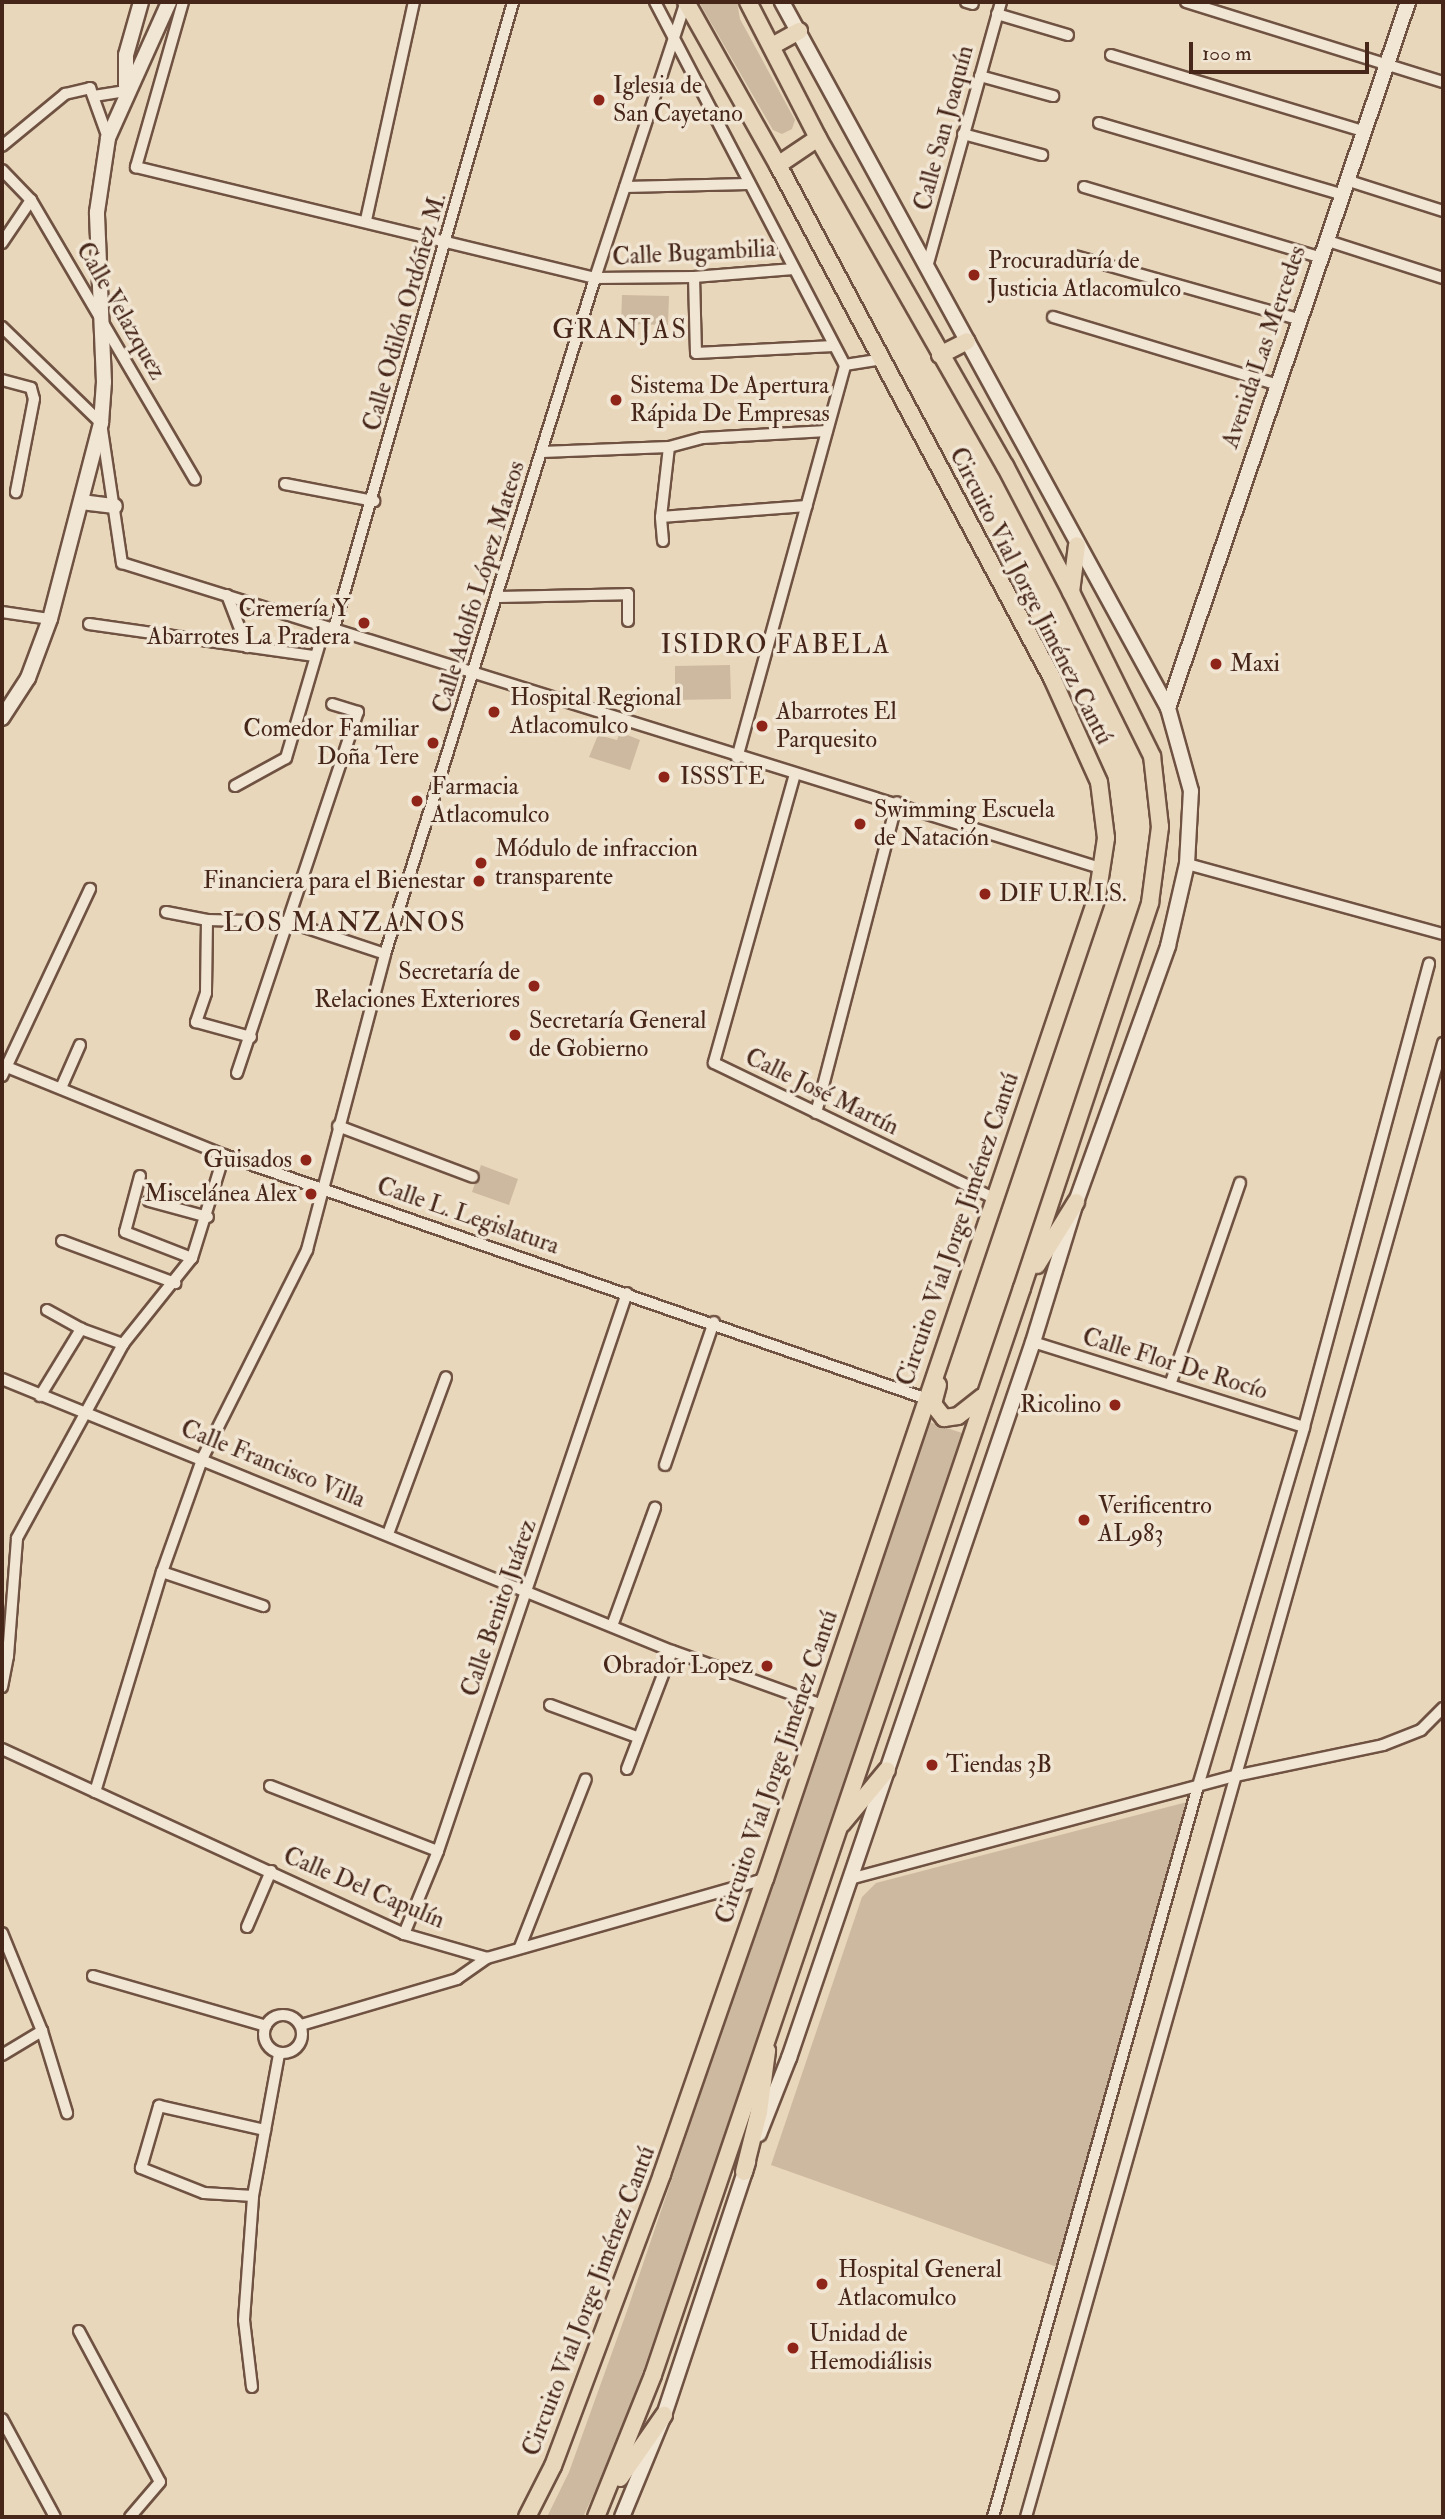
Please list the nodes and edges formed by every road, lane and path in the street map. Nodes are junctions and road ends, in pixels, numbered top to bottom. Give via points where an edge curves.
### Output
1 (141, 2) edge
2 (169, 2) edge
3 (183, 2) edge
4 (414, 2) edge
5 (513, 2) edge
6 (655, 2) edge
7 (686, 2) edge
8 (748, 2) edge
9 (782, 2) edge
10 (1001, 2) edge
11 (1186, 2) edge
12 (1406, 2) edge
13 (997, 14) junction
14 (799, 31) junction
15 (1068, 35) dead end
16 (674, 38) junction
17 (772, 46) junction
18 (1111, 55) dead end
19 (1386, 66) junction
20 (980, 76) junction
21 (1443, 82) edge
22 (126, 91) junction
23 (94, 96) junction
24 (1053, 96) dead end
25 (1099, 123) dead end
26 (1363, 131) junction
27 (963, 134) junction
28 (108, 138) junction
29 (818, 138) junction
30 (2, 146) edge
31 (1042, 155) dead end
32 (778, 164) junction
33 (2, 170) edge
34 (1346, 180) junction
35 (748, 184) junction
36 (625, 187) junction
37 (1084, 187) dead end
38 (1341, 194) junction
39 (31, 200) junction
40 (1443, 211) edge
41 (366, 220) junction
42 (1325, 240) junction
43 (2, 243) edge
44 (446, 246) junction
45 (1075, 256) dead end
46 (1319, 257) junction
47 (927, 267) junction
48 (794, 269) junction
49 (694, 277) junction
50 (595, 278) junction
51 (1443, 278) edge
52 (100, 315) junction
53 (1054, 317) dead end
54 (1298, 319) junction
55 (2, 327) edge
56 (967, 341) junction
57 (834, 345) junction
58 (940, 355) junction
59 (881, 359) junction
60 (845, 365) junction
61 (2, 380) edge
62 (1275, 384) junction
63 (101, 423) junction
64 (827, 431) junction
65 (669, 447) junction
66 (542, 452) junction
67 (195, 479) dead end
68 (285, 484) dead end
69 (16, 492) dead end
70 (373, 500) junction
71 (81, 502) junction
72 (115, 506) junction
73 (807, 506) junction
74 (661, 517) junction
75 (663, 541) dead end
76 (1077, 545) junction
77 (1071, 592) junction
78 (227, 595) junction
79 (499, 597) junction
80 (2, 612) edge
81 (50, 619) junction
82 (628, 621) dead end
83 (89, 624) dead end
84 (328, 631) junction
85 (247, 647) junction
86 (315, 656) junction
87 (476, 673) junction
88 (332, 704) dead end
89 (1168, 708) junction
90 (2, 718) edge
91 (737, 758) junction
92 (795, 774) junction
93 (234, 786) dead end
94 (897, 802) junction
95 (1187, 864) junction
96 (1103, 869) junction
97 (90, 888) dead end
98 (166, 912) dead end
99 (207, 920) junction
100 (289, 922) junction
101 (1443, 934) edge
102 (385, 954) junction
103 (1429, 964) dead end
104 (251, 1037) junction
105 (1443, 1043) edge
106 (80, 1045) dead end
107 (3, 1069) edge
108 (237, 1073) dead end
109 (61, 1088) junction
110 (816, 1113) junction
111 (338, 1126) junction
112 (224, 1156) junction
113 (140, 1176) dead end
114 (473, 1177) dead end
115 (1240, 1183) dead end
116 (323, 1188) junction
117 (993, 1198) junction
118 (149, 1201) dead end
119 (1076, 1202) junction
120 (208, 1217) junction
121 (62, 1241) dead end
122 (192, 1258) junction
123 (971, 1265) junction
124 (175, 1283) junction
125 (1022, 1288) junction
126 (627, 1293) junction
127 (47, 1310) dead end
128 (714, 1322) junction
129 (81, 1329) junction
130 (1033, 1342) junction
131 (123, 1344) junction
132 (446, 1377) dead end
133 (2, 1379) edge
134 (1170, 1385) junction
135 (40, 1396) junction
136 (983, 1396) junction
137 (924, 1398) junction
138 (85, 1415) junction
139 (1304, 1427) junction
140 (203, 1457) junction
141 (665, 1465) dead end
142 (655, 1508) dead end
143 (388, 1534) junction
144 (162, 1572) junction
145 (527, 1592) junction
146 (262, 1606) dead end
147 (612, 1626) junction
148 (672, 1651) junction
149 (5, 1655) edge
150 (2, 1687) edge
151 (550, 1705) dead end
152 (822, 1705) junction
153 (1443, 1708) edge
154 (637, 1737) junction
155 (2, 1749) edge
156 (627, 1769) dead end
157 (887, 1770) junction
158 (1236, 1776) junction
159 (586, 1779) dead end
160 (270, 1786) dead end
161 (1198, 1786) junction
162 (95, 1792) junction
163 (836, 1831) junction
164 (438, 1851) junction
165 (271, 1871) junction
166 (765, 1879) junction
167 (850, 1879) junction
168 (247, 1927) dead end
169 (2, 1933) edge
170 (404, 1934) junction
171 (520, 1947) junction
172 (487, 1958) junction
173 (93, 1976) dead end
174 (770, 2020) junction
175 (301, 2025) junction
176 (265, 2026) junction
177 (42, 2031) junction
178 (279, 2053) junction
179 (2, 2055) edge
180 (67, 2113) dead end
181 (265, 2130) junction
182 (744, 2172) junction
183 (253, 2196) junction
184 (79, 2332) dead end
185 (252, 2387) dead end
186 (664, 2415) junction
187 (2, 2419) edge
188 (605, 2501) junction
189 (55, 2517) edge
190 (130, 2517) edge
191 (527, 2517) edge
192 (596, 2517) edge
193 (622, 2517) edge
194 (993, 2517) edge
195 (1026, 2517) edge

1 - 22 street via 126,55
2 - 22 street
3 - 41 street, Calle Bugambilia via 136,167
4 - 41 street
5 - 44 street, Calle Odilón Ordóñez M.
6 - 16 street
7 - 16 street, Calle Adolfo López Mateos
7 - 32 main road, Circuito Vial Jorge Jiménez Cantú
8 - 17 main road, Circuito Vial Jorge Jiménez Cantú
9 - 14 street
10 - 13 street, Calle San Joaquín
11 - 19 street
12 - 19 street, Avenida Las Mercedes
13 - 15 street
13 - 20 street, Calle San Joaquín
14 - 17 main road
14 - 47 street
16 - 35 street
16 - 36 street, Calle Adolfo López Mateos
17 - 29 main road, Circuito Vial Jorge Jiménez Cantú
18 - 26 street
19 - 21 street
19 - 26 street, Avenida Las Mercedes
20 - 24 street
20 - 27 street, Calle San Joaquín
22 - 23 street
22 - 28 street
23 - 28 street
23 - 30 street via 90,88 65,93
25 - 38 street
26 - 34 street, Avenida Las Mercedes
27 - 31 street
27 - 47 street, Calle San Joaquín
28 - 52 street via 97,212
29 - 32 main road
29 - 58 main road, Circuito Vial Jorge Jiménez Cantú
32 - 59 main road, Circuito Vial Jorge Jiménez Cantú
33 - 39 street, Calle Velazquez
34 - 38 street, Avenida Las Mercedes
34 - 40 street
35 - 36 street
35 - 48 street
36 - 50 street, Calle Adolfo López Mateos
37 - 46 street
38 - 42 street, Avenida Las Mercedes
39 - 43 street
39 - 52 street, Calle Velazquez
41 - 44 street, Calle Bugambilia
42 - 46 street, Avenida Las Mercedes
42 - 51 street
44 - 50 street, Calle Bugambilia
44 - 70 street, Calle Odilón Ordóñez M.
45 - 54 street
46 - 54 street, Avenida Las Mercedes
47 - 56 street
48 - 49 street, Calle Bugambilia
48 - 57 street
49 - 50 street, Calle Bugambilia
49 - 57 street via 696,353
50 - 66 street, Calle Adolfo López Mateos
52 - 63 street
52 - 67 street, Calle Velazquez
53 - 62 street
54 - 62 street, Avenida Las Mercedes
55 - 63 street
56 - 58 main road
56 - 76 street
57 - 60 street
58 - 77 main road, Circuito Vial Jorge Jiménez Cantú
59 - 60 street
59 - 96 main road, Circuito Vial Jorge Jiménez Cantú via 1089,755 1104,806
60 - 64 street
61 - 69 street via 31,388 34,399
62 - 89 street, Avenida Las Mercedes
63 - 71 street
63 - 72 street
64 - 65 street via 703,438
64 - 73 street
65 - 66 street
65 - 74 street
66 - 79 street, Calle Adolfo López Mateos
68 - 70 street
70 - 84 street, Calle Odilón Ordóñez M.
71 - 72 street
71 - 81 street
72 - 78 street via 121,563
73 - 74 street
73 - 91 street
74 - 75 street
76 - 77 main road
76 - 89 street
77 - 125 main road, Circuito Vial Jorge Jiménez Cantú via 1152,756 1160,827 1150,902
78 - 84 street
78 - 85 street
79 - 82 street via 628,594
79 - 87 street, Calle Adolfo López Mateos
80 - 81 street
81 - 90 street via 29,678
83 - 85 street
84 - 86 street, Calle Odilón Ordóñez M.
84 - 87 street
85 - 86 street
86 - 93 street, Calle Odilón Ordóñez M. via 286,758
87 - 91 street
87 - 102 street, Calle Adolfo López Mateos
88 - 100 street via 358,712
89 - 95 street via 1191,791
91 - 92 street
92 - 94 street
92 - 110 street, Calle José Martín via 714,1063
94 - 96 street
94 - 110 street
95 - 101 street
95 - 119 street via 1168,946
96 - 117 main road, Circuito Vial Jorge Jiménez Cantú
97 - 107 street
98 - 99 street
99 - 100 street
99 - 104 street via 205,993 196,1022
100 - 102 street
100 - 104 street
102 - 111 street, Calle Adolfo López Mateos
103 - 139 street
104 - 108 street
105 - 158 street
106 - 109 street
107 - 109 street, Calle L. Legislatura
109 - 112 street, Calle L. Legislatura
110 - 117 street, Calle José Martín
111 - 114 street
111 - 116 street, Calle Adolfo López Mateos
112 - 116 street, Calle L. Legislatura
112 - 120 street
113 - 122 street via 124,1232
115 - 134 street
116 - 126 street, Calle L. Legislatura
116 - 140 street, Calle Adolfo López Mateos via 307,1250
117 - 123 main road, Circuito Vial Jorge Jiménez Cantú
118 - 120 street
119 - 125 main road
119 - 130 street
120 - 122 street
121 - 124 street
122 - 124 street
123 - 136 main road via 970,1291 933,1404 938,1413 952,1418
123 - 137 main road, Circuito Vial Jorge Jiménez Cantú
124 - 131 street
125 - 136 main road, Circuito Vial Jorge Jiménez Cantú
126 - 128 street, Calle L. Legislatura
126 - 145 street, Calle Benito Juárez
127 - 129 street
128 - 137 street, Calle L. Legislatura
128 - 141 street
129 - 131 street
129 - 135 street
130 - 134 street, Calle Flor De Rocío
130 - 157 street
131 - 138 street
132 - 143 street
133 - 135 street, Calle Francisco Villa
134 - 139 street, Calle Flor De Rocío
135 - 138 street, Calle Francisco Villa
136 - 163 main road, Circuito Vial Jorge Jiménez Cantú
137 - 152 main road, Circuito Vial Jorge Jiménez Cantú
138 - 140 street, Calle Francisco Villa
138 - 149 street via 17,1538
139 - 161 street
140 - 143 street, Calle Francisco Villa
140 - 144 street, Calle Adolfo López Mateos
142 - 147 street
143 - 145 street, Calle Francisco Villa
144 - 146 street
144 - 162 street, Calle Adolfo López Mateos
145 - 147 street, Calle Francisco Villa
145 - 164 street, Calle Benito Juárez
147 - 148 street, Calle Francisco Villa
148 - 152 street, Calle Francisco Villa
148 - 154 street
149 - 150 street
151 - 154 street
152 - 166 main road, Circuito Vial Jorge Jiménez Cantú
153 - 158 street via 1421,1730 1383,1745
154 - 156 street
155 - 162 street, Calle Del Capulín
157 - 163 main road
157 - 167 street
158 - 161 street
158 - 195 street
159 - 171 street
160 - 164 street
161 - 167 street
161 - 194 street
162 - 165 street, Calle Del Capulín
163 - 174 main road, Circuito Vial Jorge Jiménez Cantú
164 - 170 street, Calle Benito Juárez
165 - 168 street
165 - 170 street, Calle Del Capulín
166 - 171 street
166 - 191 main road, Circuito Vial Jorge Jiménez Cantú via 662,2174 553,2466
167 - 182 street via 789,2058
169 - 177 street
170 - 172 street, Calle Del Capulín
171 - 172 street
172 - 175 street via 457,1979
173 - 176 street
174 - 182 main road via 759,2112
174 - 188 main road, Circuito Vial Jorge Jiménez Cantú via 653,2375
175 - 176 street via 286,2015 274,2017
175 - 178 street via 301,2043 292,2052
176 - 178 street via 266,2043
177 - 179 street
177 - 180 street
178 - 181 street
181 - 183 street
181 - 183 street via 159,2106 141,2168 204,2193
182 - 186 street
183 - 185 street via 244,2320
184 - 190 street via 160,2482
186 - 188 main road
186 - 193 street
187 - 189 street
188 - 192 main road, Circuito Vial Jorge Jiménez Cantú

